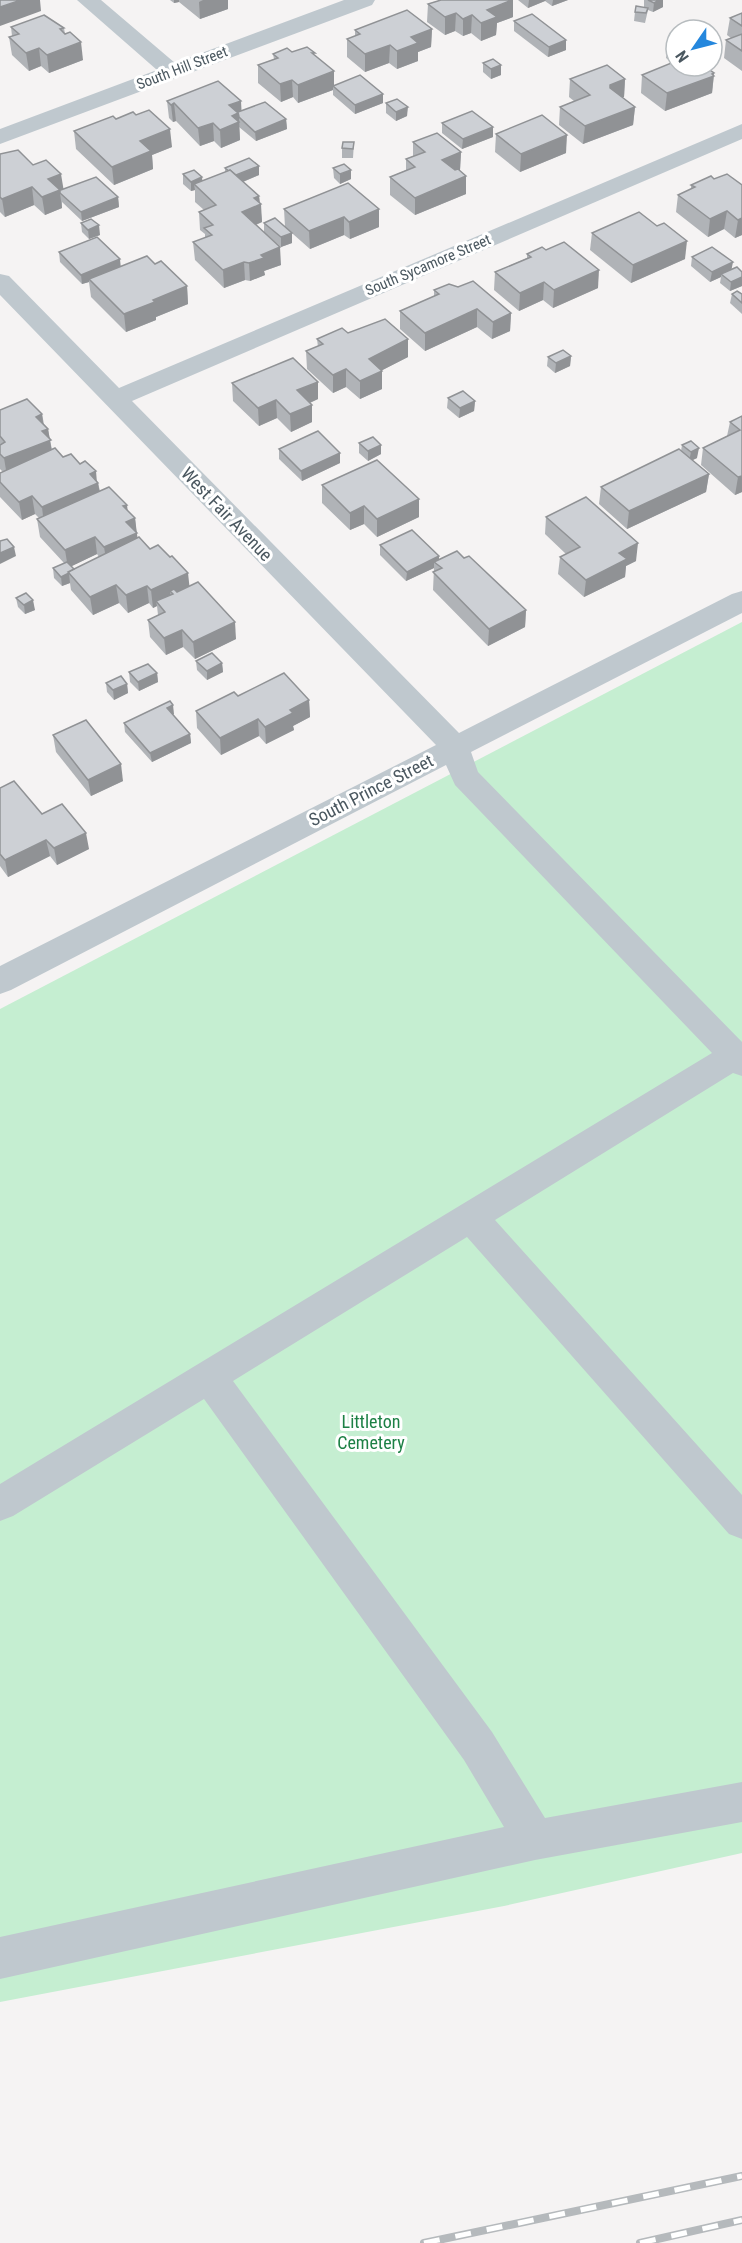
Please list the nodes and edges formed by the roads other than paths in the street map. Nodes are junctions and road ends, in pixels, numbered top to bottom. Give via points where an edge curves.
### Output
1 (88, 0) edge
2 (364, 0) edge
3 (172, 72) junction
4 (742, 131) edge
5 (0, 137) edge
6 (0, 281) edge
7 (115, 399) junction
8 (742, 601) edge
9 (455, 747) junction
10 (0, 981) edge
11 (739, 1060) edge
12 (471, 1217) junction
13 (210, 1378) junction
14 (0, 1504) edge
15 (742, 1522) edge
16 (742, 1802) edge
17 (535, 1840) junction
18 (0, 1958) edge

1 - 3 street
2 - 3 street, South Hill Street
3 - 5 street, South Hill Street
4 - 7 street, South Sycamore Street
6 - 7 street, West Fair Avenue
7 - 9 street, West Fair Avenue
8 - 9 street, South Prince Street
9 - 10 street, South Prince Street
9 - 11 street via 465,777
11 - 12 street
12 - 13 street
12 - 15 street
13 - 14 street
13 - 17 street via 478,1746
16 - 17 street
17 - 18 street

